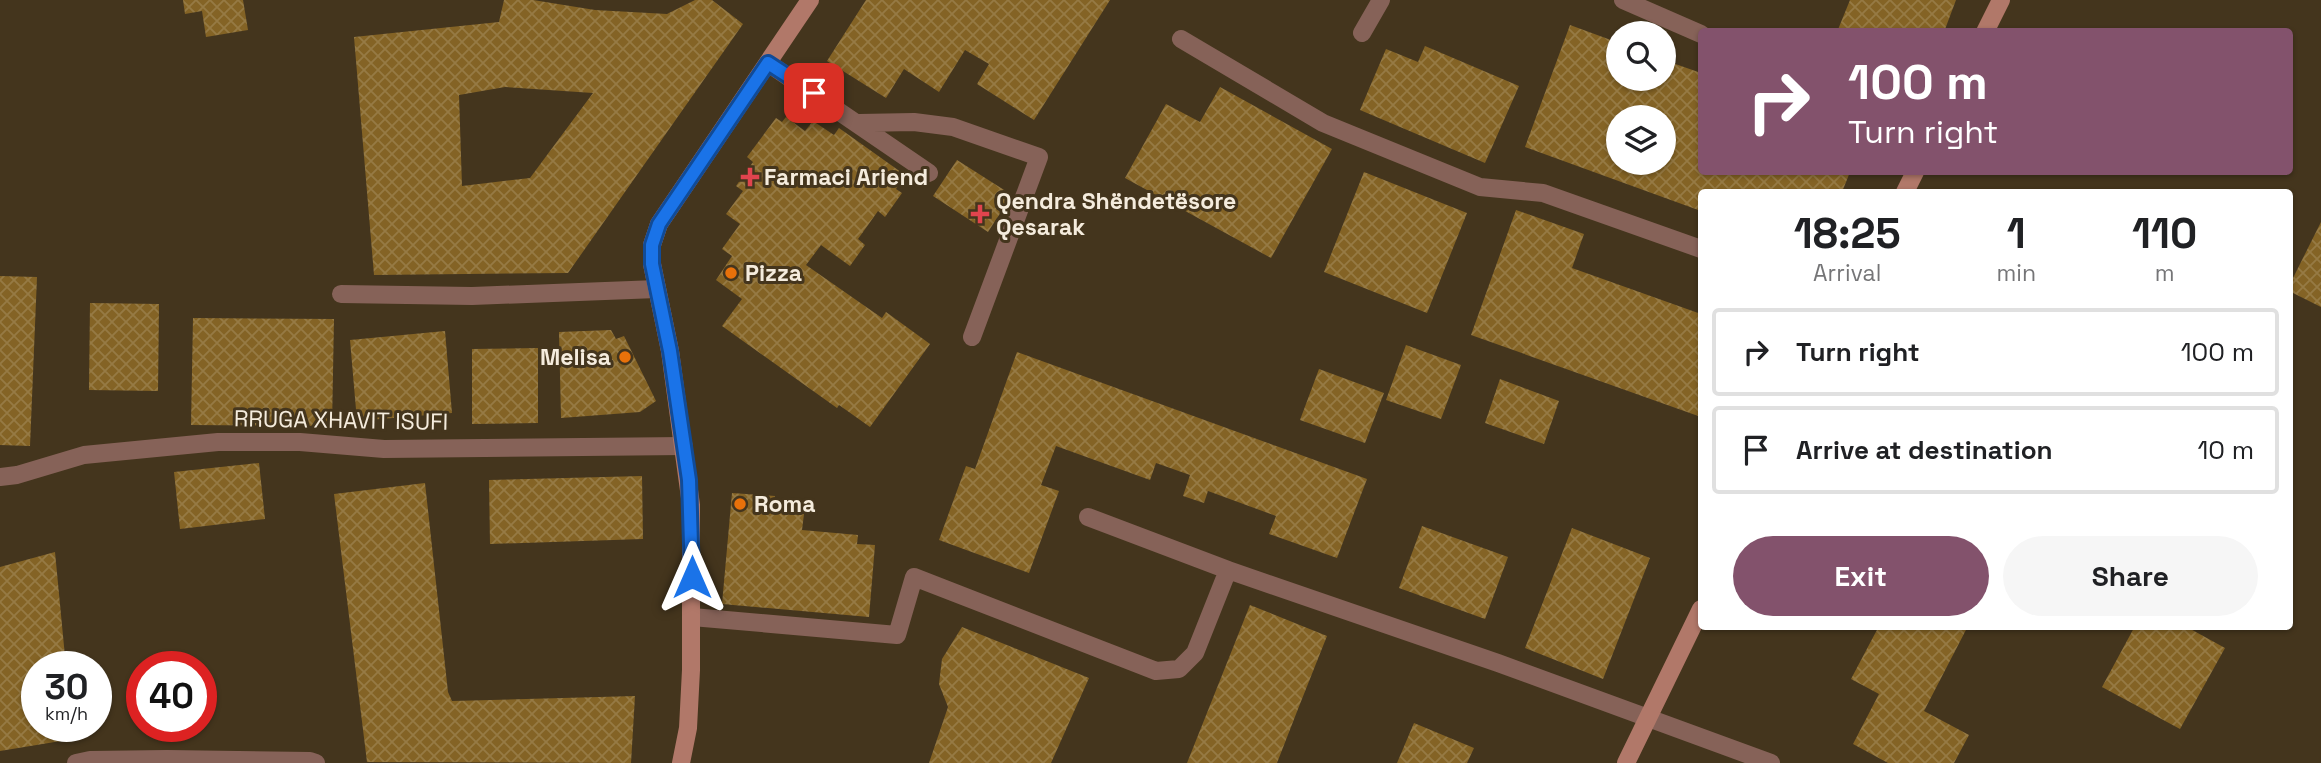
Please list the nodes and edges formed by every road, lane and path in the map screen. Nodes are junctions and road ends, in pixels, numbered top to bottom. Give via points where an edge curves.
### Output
1 (810, 0) edge
2 (1381, 0) edge
3 (1623, 0) edge
4 (2001, 0) edge
5 (1987, 28) edge
6 (1362, 33) dead end
7 (1698, 33) edge
8 (1181, 39) dead end
9 (768, 63) junction
10 (859, 123) junction
11 (929, 173) dead end
12 (1698, 248) edge
13 (657, 289) junction
14 (341, 294) dead end
15 (972, 337) dead end
16 (684, 446) junction
17 (0, 477) edge
18 (1088, 517) dead end
19 (1228, 570) junction
20 (1698, 615) edge
21 (692, 617) junction
22 (1649, 717) junction
23 (76, 763) edge
24 (316, 763) edge
25 (681, 763) edge
26 (1626, 763) edge
27 (1771, 763) edge

1 - 9 street
2 - 6 street
3 - 7 street
4 - 5 street
8 - 12 street via 1323,123 1480,187 1543,193
9 - 10 street
9 - 13 street via 659,224 652,245
10 - 11 street
10 - 15 street via 953,127 1039,157
13 - 14 street via 472,296
13 - 16 street
16 - 17 street, RRUGA XHAVIT ISUFI via 384,449 218,442 84,455
16 - 21 street via 691,505
18 - 19 street
19 - 21 street via 1195,653 1179,669 1156,671 914,577 897,635
19 - 22 street
20 - 22 street
21 - 25 street via 688,728
22 - 26 street
22 - 27 street
23 - 24 street via 167,759

